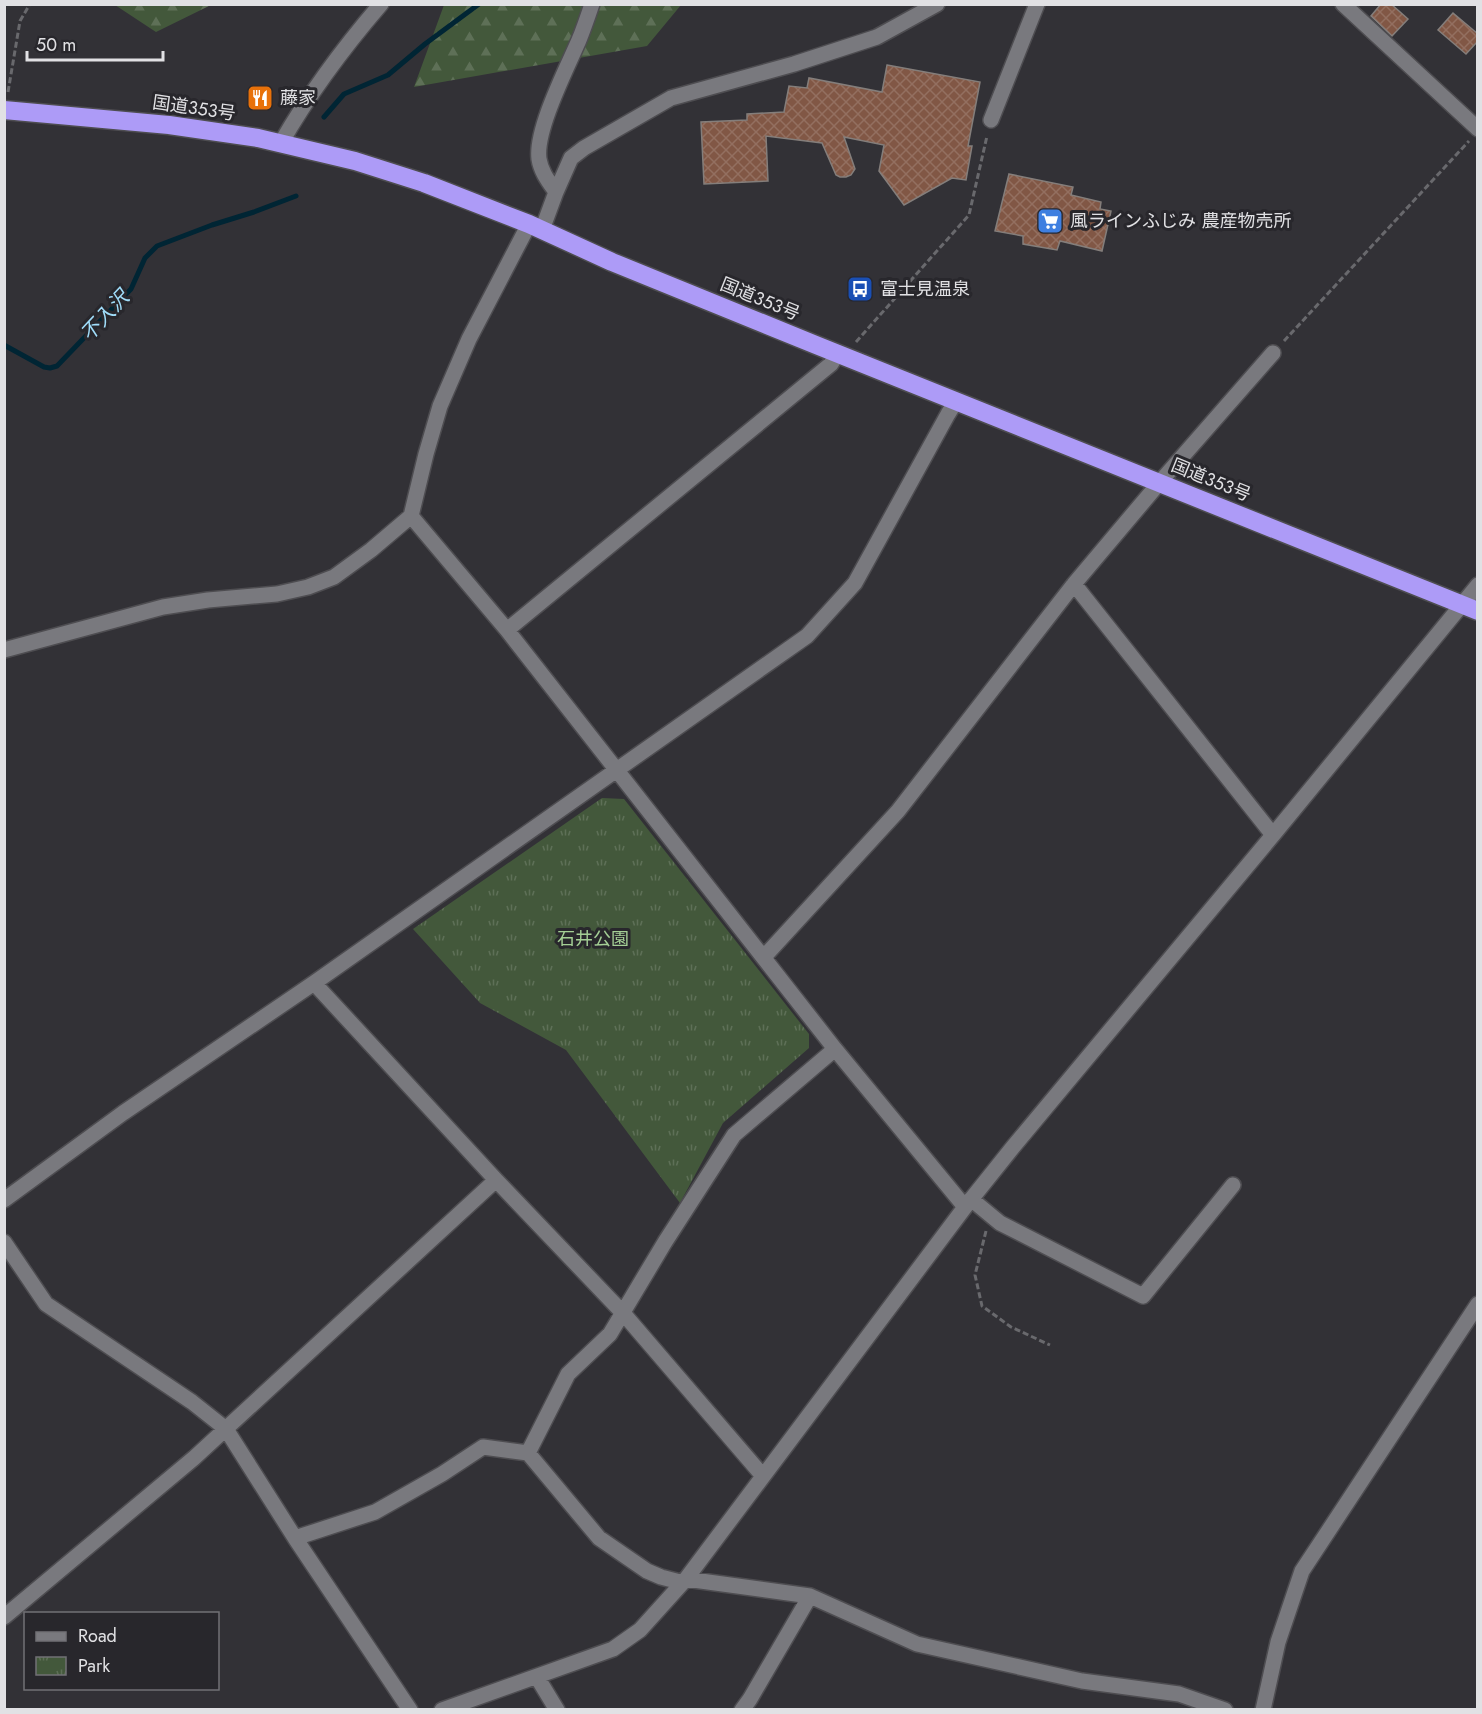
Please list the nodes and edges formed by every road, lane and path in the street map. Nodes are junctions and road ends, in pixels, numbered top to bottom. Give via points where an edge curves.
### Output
1 (30, 4) edge
2 (381, 4) edge
3 (592, 4) edge
4 (937, 4) edge
5 (1036, 4) edge
6 (1343, 4) edge
7 (5, 104) edge
8 (991, 120) joint
9 (1474, 134) edge
10 (281, 143) junction
11 (556, 192) junction
12 (536, 227) junction
13 (1273, 353) joint
14 (844, 356) junction
15 (956, 401) junction
16 (1160, 482) junction
17 (411, 516) junction
18 (1074, 584) junction
19 (1478, 585) edge
20 (1469, 607) edge
21 (507, 630) junction
22 (4, 650) edge
23 (616, 771) junction
24 (1274, 835) junction
25 (764, 957) junction
26 (314, 983) junction
27 (835, 1049) junction
28 (496, 1180) junction
29 (1233, 1185) dead end
30 (4, 1200) edge
31 (968, 1203) junction
32 (989, 1215) junction
33 (4, 1242) edge
34 (1478, 1305) edge
35 (623, 1313) junction
36 (1050, 1345) dead end
37 (226, 1430) junction
38 (528, 1453) junction
39 (763, 1476) junction
40 (295, 1538) junction
41 (686, 1580) junction
42 (810, 1596) junction
43 (7, 1610) edge
44 (537, 1677) junction
45 (410, 1710) edge
46 (442, 1710) edge
47 (557, 1710) edge
48 (742, 1710) edge
49 (1225, 1710) edge
50 (1263, 1710) edge

1 - 7 path via 20,21
2 - 10 street via 325,75
3 - 11 street via 540,140 539,159
4 - 11 street via 877,37 671,98 584,148 572,158
5 - 8 street
6 - 9 street
7 - 10 highway, 国道353号
8 - 14 path via 969,215
9 - 13 path
10 - 12 highway, 国道353号 via 424,183
11 - 12 street
12 - 14 highway, 国道353号
12 - 17 street via 469,339 440,406
13 - 16 street
14 - 15 highway, 国道353号
14 - 21 street
15 - 16 highway, 国道353号
15 - 23 street via 855,583 807,636
16 - 18 street
16 - 20 highway, 国道353号
17 - 21 street
17 - 22 street via 334,577 308,587 163,607
18 - 24 street
18 - 25 street via 898,811
19 - 20 street
20 - 24 street
21 - 23 street
23 - 25 street
23 - 26 street
24 - 31 street
25 - 27 street
26 - 28 street
26 - 30 street via 123,1113
27 - 31 street
27 - 35 street via 734,1135
28 - 35 street
28 - 37 street
29 - 32 street via 1143,1296
31 - 32 street
31 - 39 street
32 - 36 path via 975,1275 982,1306 1011,1327
33 - 37 street via 46,1304 192,1402
34 - 50 street via 1302,1571 1278,1642
35 - 38 street via 610,1334 568,1374
35 - 39 street
37 - 40 street
37 - 43 street
38 - 40 street via 483,1447 375,1512
38 - 41 street via 600,1538 647,1571 680,1582
39 - 41 street
40 - 45 street
41 - 42 street
41 - 44 street via 640,1629 613,1648
42 - 48 street
42 - 49 street via 917,1644 1082,1681 1179,1694
44 - 46 street
44 - 47 street

